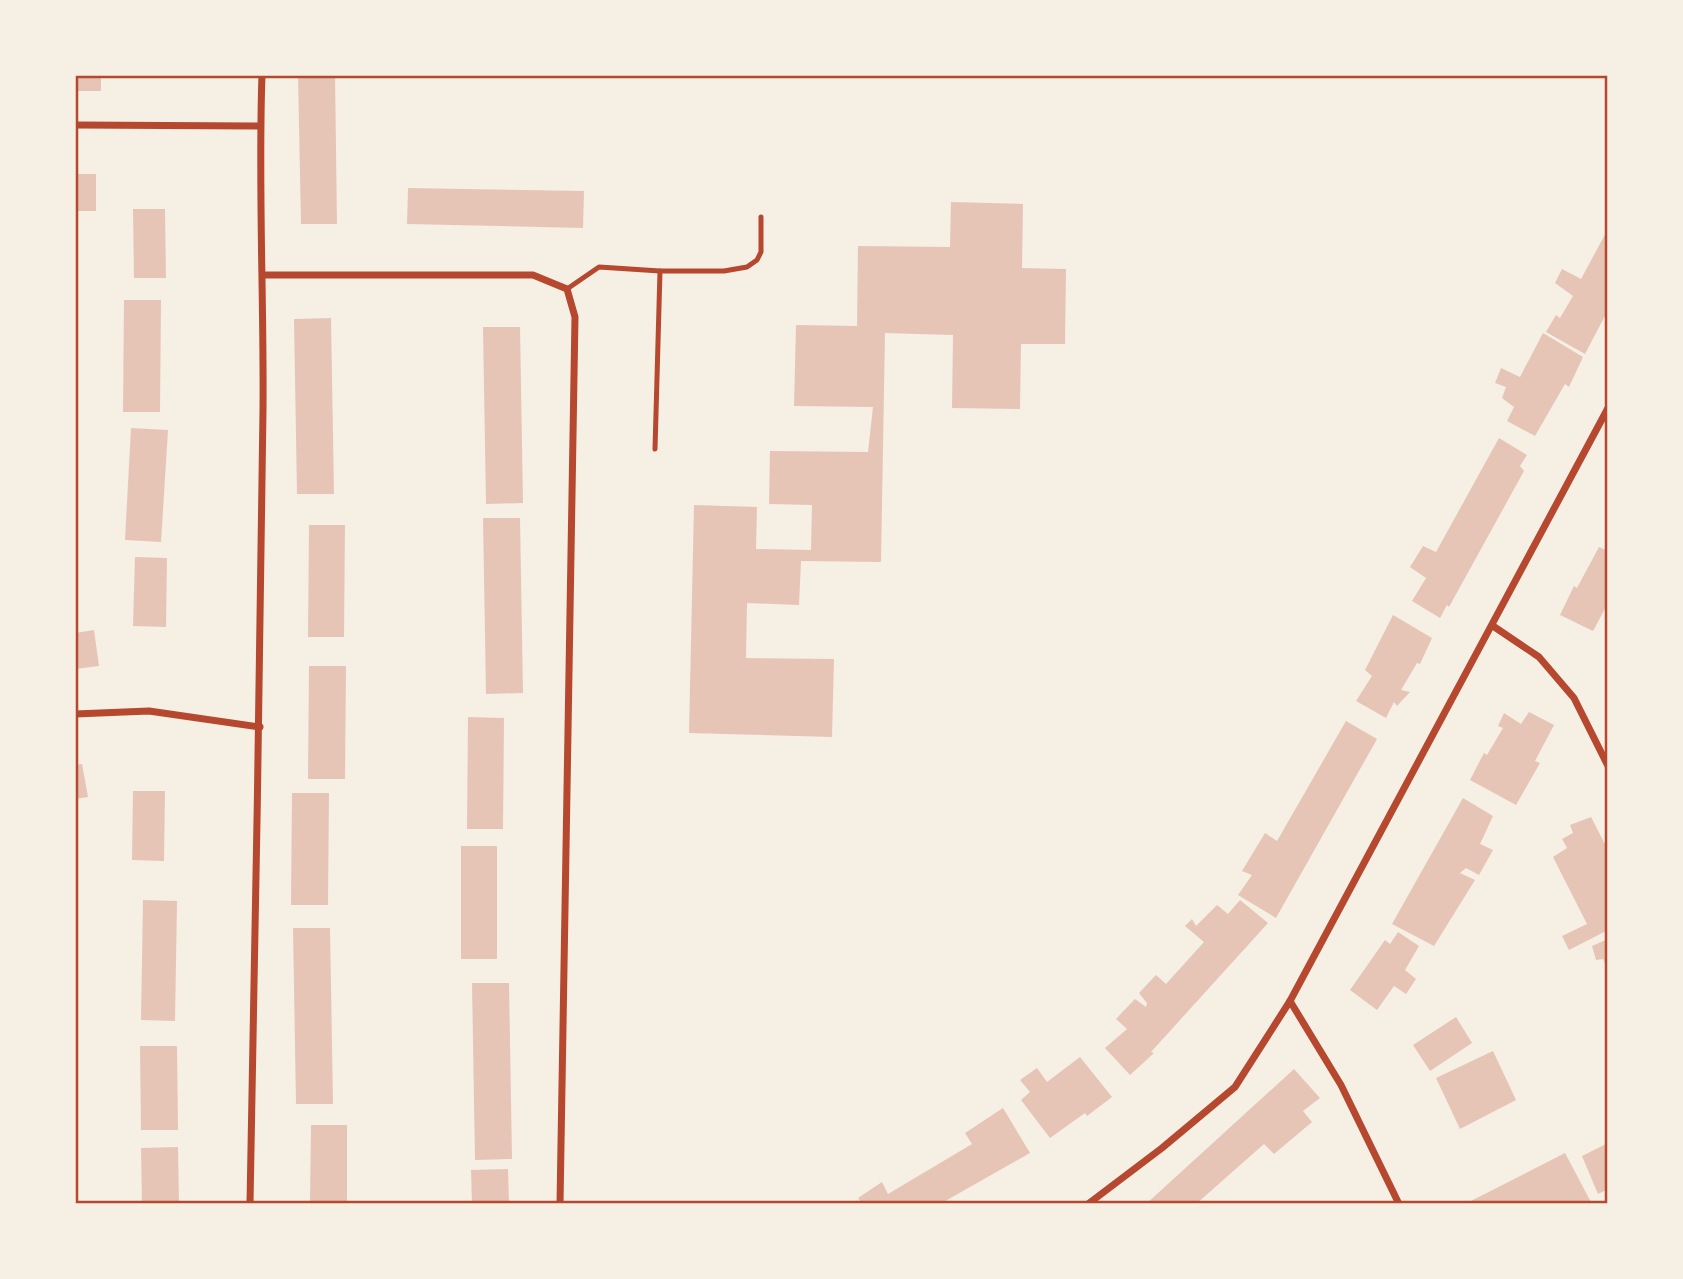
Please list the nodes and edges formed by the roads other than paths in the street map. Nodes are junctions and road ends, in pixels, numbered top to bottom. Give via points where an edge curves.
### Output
1 (262, 75) edge
2 (75, 125) edge
3 (260, 126) junction
4 (761, 217) dead end
5 (660, 271) junction
6 (264, 275) junction
7 (567, 289) junction
8 (1608, 408) edge
9 (655, 449) dead end
10 (1493, 626) junction
11 (75, 714) edge
12 (260, 727) junction
13 (1608, 766) edge
14 (1290, 1001) junction
15 (250, 1204) edge
16 (561, 1204) edge
17 (1088, 1204) edge
18 (1399, 1204) edge

1 - 3 street
2 - 3 street
3 - 6 street
4 - 5 lane via 761,252 747,267
5 - 7 lane via 598,267
5 - 9 lane
6 - 7 street via 533,275
6 - 12 street
7 - 16 street via 575,317
8 - 10 street
10 - 13 street via 1539,657 1574,698
10 - 14 street
11 - 12 street via 149,711
12 - 15 street
14 - 17 street via 1235,1087
14 - 18 street via 1341,1085

